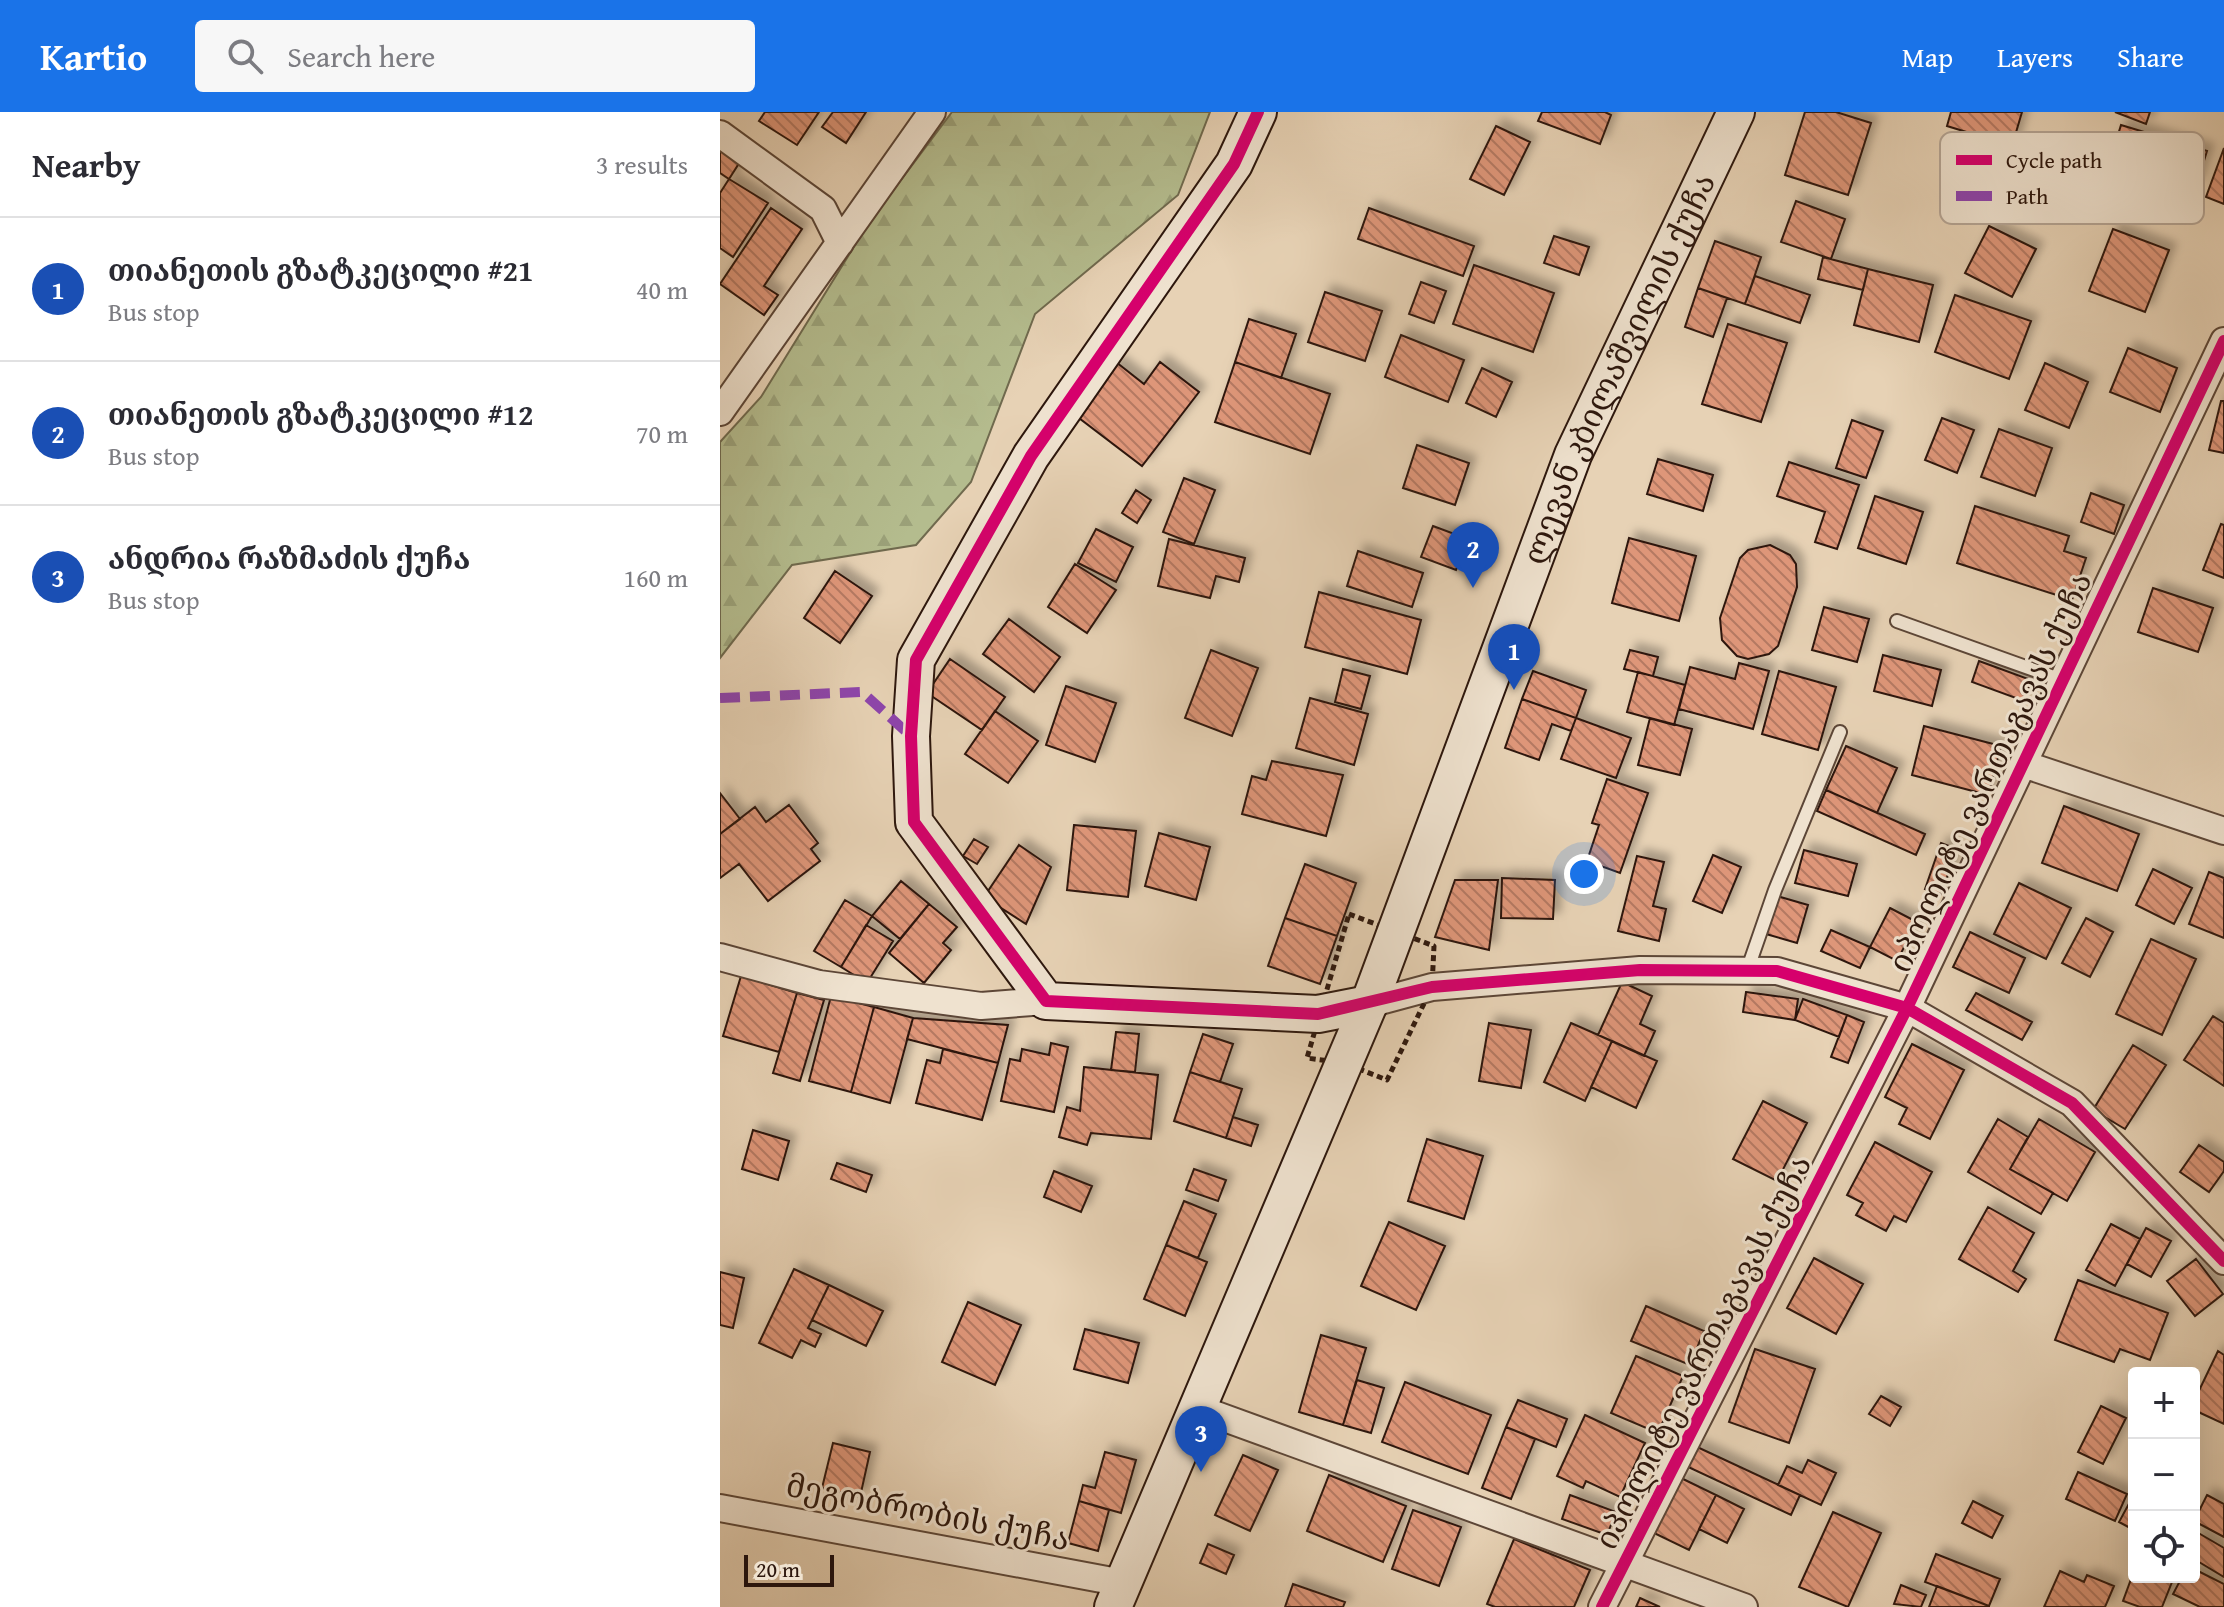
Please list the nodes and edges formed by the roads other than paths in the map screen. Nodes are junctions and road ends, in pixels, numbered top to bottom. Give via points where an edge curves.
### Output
1 (932, 112) edge
2 (1258, 112) edge
3 (1736, 112) edge
4 (720, 134) edge
5 (840, 243) junction
6 (2220, 357) edge
7 (720, 412) edge
8 (1897, 621) dead end
9 (2062, 680) junction
10 (1840, 732) dead end
11 (2023, 764) junction
12 (2224, 831) edge
13 (720, 957) edge
14 (1747, 971) junction
15 (1046, 1001) junction
16 (1369, 1004) junction
17 (1907, 1008) junction
18 (2224, 1261) edge
19 (1197, 1408) junction
20 (720, 1508) edge
21 (1624, 1562) junction
22 (1118, 1595) edge
23 (1602, 1607) edge
24 (1744, 1607) edge

1 - 5 street
2 - 15 main road via 1234,164 1031,456 916,660 911,736 914,822
3 - 16 main road, ლევან კბილაშვილის ქუჩა via 1573,455
4 - 5 street via 823,209
5 - 7 street
6 - 9 street, იპოლიტე ვართაგავას ქუჩა
8 - 9 lane
9 - 11 street, იპოლიტე ვართაგავას ქუჩა
10 - 14 lane
11 - 12 street
11 - 17 street, იპოლიტე ვართაგავას ქუჩა
13 - 15 street via 819,984 981,1006
14 - 16 street via 1640,970 1432,987
14 - 17 street via 1777,971
15 - 16 main road via 1318,1014
16 - 19 main road, ლევან კბილაშვილის ქუჩა
17 - 18 street via 2072,1103
17 - 21 street, იპოლიტე ვართაგავას ქუჩა
19 - 21 street
19 - 22 main road, ლევან კბილაშვილის ქუჩა
20 - 22 street, მეგობრობის ქუჩა
21 - 23 street, იპოლიტე ვართაგავას ქუჩა
21 - 24 street

